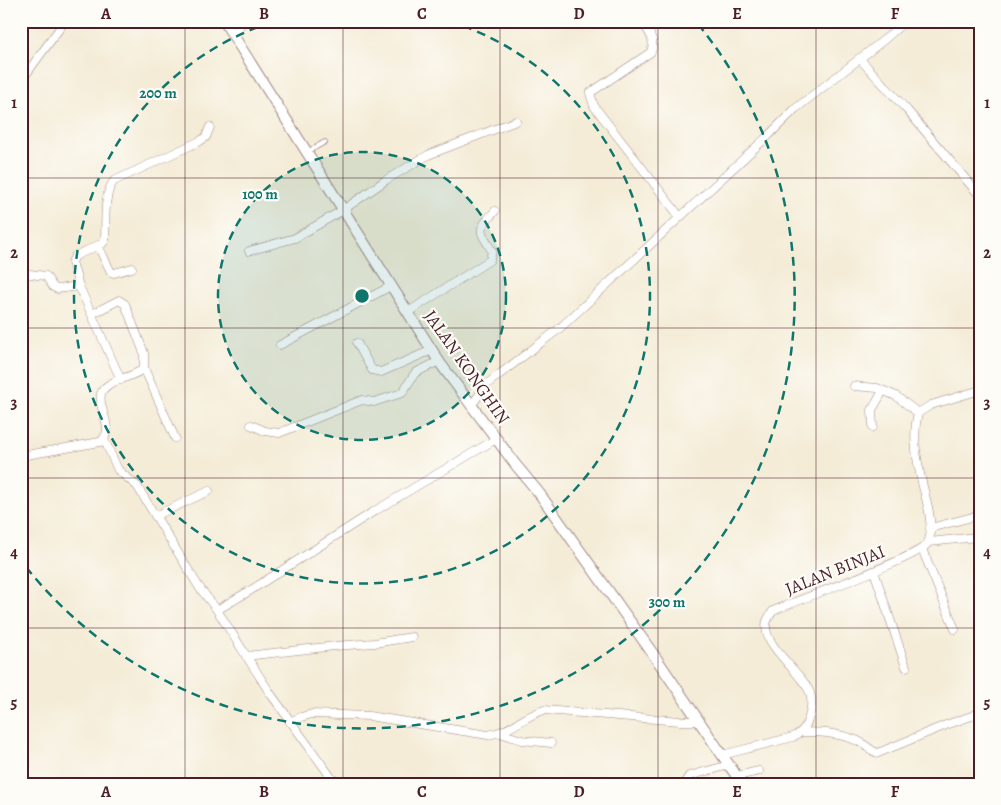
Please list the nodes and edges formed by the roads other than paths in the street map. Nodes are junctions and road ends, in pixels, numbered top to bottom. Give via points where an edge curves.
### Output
1 (65, 21) edge
2 (224, 21) edge
3 (243, 21) edge
4 (641, 21) edge
5 (904, 21) edge
6 (233, 36) junction
7 (859, 58) junction
8 (21, 81) edge
9 (516, 121) dead end
10 (210, 127) dead end
11 (325, 142) dead end
12 (307, 152) junction
13 (980, 196) edge
14 (343, 210) junction
15 (495, 212) dead end
16 (680, 217) junction
17 (98, 246) junction
18 (249, 251) dead end
19 (132, 268) dead end
20 (21, 273) edge
21 (80, 286) junction
22 (391, 286) junction
23 (408, 312) junction
24 (92, 314) junction
25 (357, 343) dead end
26 (280, 344) dead end
27 (432, 350) junction
28 (439, 361) junction
29 (144, 368) junction
30 (121, 380) junction
31 (854, 386) dead end
32 (883, 391) junction
33 (979, 391) edge
34 (471, 406) junction
35 (918, 413) junction
36 (251, 424) dead end
37 (873, 426) dead end
38 (175, 438) dead end
39 (104, 439) junction
40 (496, 439) junction
41 (21, 456) edge
42 (209, 491) dead end
43 (980, 515) edge
44 (155, 516) junction
45 (930, 528) junction
46 (977, 537) dead end
47 (928, 542) junction
48 (922, 549) junction
49 (874, 571) junction
50 (217, 610) junction
51 (955, 629) dead end
52 (412, 637) dead end
53 (246, 656) junction
54 (906, 667) dead end
55 (980, 713) edge
56 (699, 721) junction
57 (290, 722) junction
58 (802, 732) junction
59 (500, 733) junction
60 (550, 743) dead end
61 (722, 755) junction
62 (729, 765) junction
63 (759, 771) dead end
64 (739, 780) edge
65 (336, 784) edge
66 (684, 784) edge

1 - 8 street
2 - 6 street, JALAN KONGHIN
3 - 6 street
4 - 16 street via 652,38 654,46 651,52 590,93 590,99
5 - 7 street
6 - 12 street, JALAN KONGHIN
7 - 13 street
7 - 16 street via 795,110
9 - 14 street via 428,155
10 - 17 street via 206,137 200,141 111,183 105,240
11 - 12 lane
12 - 14 street, JALAN KONGHIN
14 - 18 street via 295,238
14 - 22 street, JALAN KONGHIN
15 - 23 street via 480,231 492,251 490,260
16 - 34 street via 560,328 487,384
17 - 19 street via 114,274
17 - 21 street via 75,256 72,262
20 - 21 street via 46,276 56,289
21 - 24 street
22 - 23 street, JALAN KONGHIN
22 - 26 street
23 - 27 street, JALAN KONGHIN
24 - 29 street via 122,301 144,352
24 - 30 street
25 - 27 street via 376,372
27 - 28 street, JALAN KONGHIN
28 - 34 street, JALAN KONGHIN
28 - 36 street via 415,373 402,393 374,402 362,400 279,433
29 - 30 street
29 - 38 street
30 - 39 street via 108,385 100,395 107,427
31 - 32 street
32 - 35 street via 896,396
32 - 37 street via 872,410
33 - 35 street via 931,405
34 - 40 street, JALAN KONGHIN
35 - 45 street via 914,437
39 - 41 street
39 - 44 street via 118,470 137,486
40 - 50 street
40 - 56 street, JALAN KONGHIN via 539,493
42 - 44 street
43 - 45 street
44 - 50 street
45 - 47 street
46 - 47 street
47 - 48 street, JALAN BINJAI
48 - 49 street, JALAN BINJAI
48 - 51 street
49 - 54 street
49 - 58 street, JALAN BINJAI via 773,611 766,622 780,657 810,694 811,709
50 - 53 street
52 - 53 street
53 - 57 street
55 - 58 street via 878,753 842,735
56 - 59 street via 544,710
56 - 61 street, JALAN KONGHIN
57 - 59 street via 312,714 369,716 488,735
57 - 65 street
58 - 61 street
59 - 60 street via 522,740
61 - 62 street, JALAN KONGHIN
62 - 64 street, JALAN KONGHIN
62 - 66 street via 690,776
63 - 64 street

